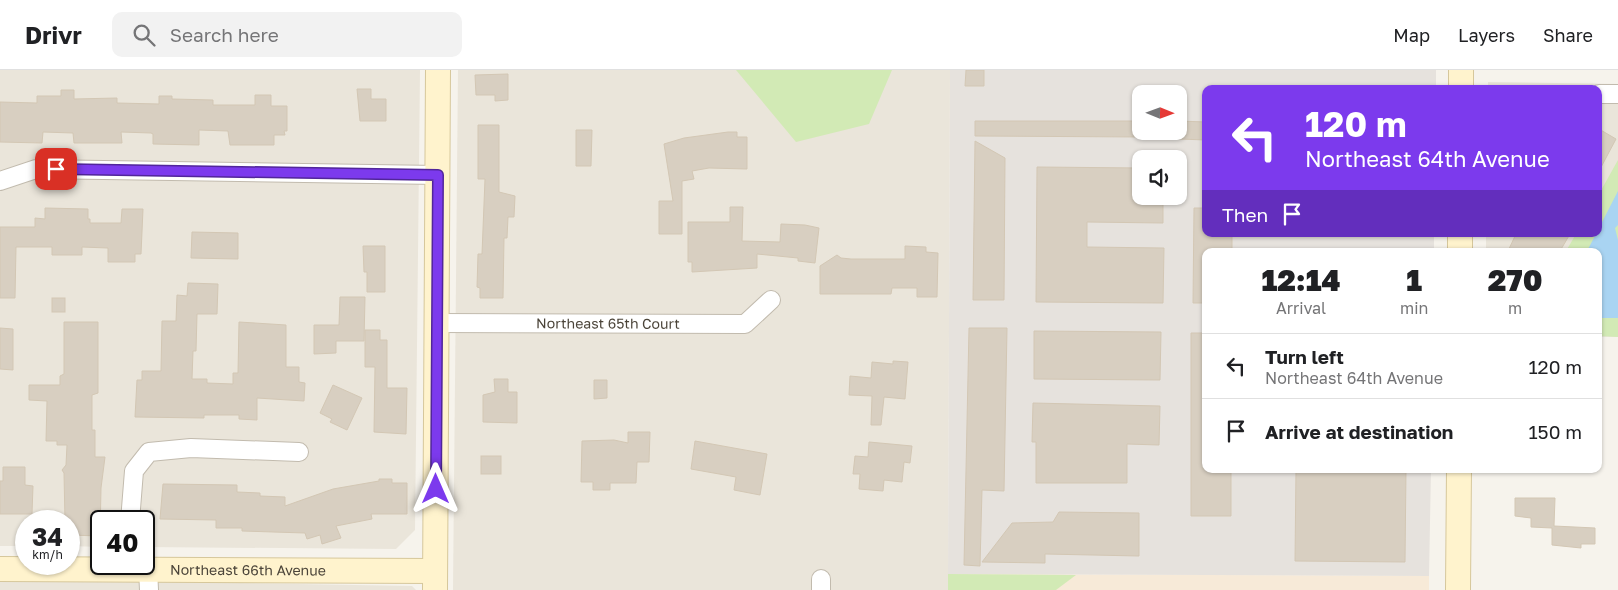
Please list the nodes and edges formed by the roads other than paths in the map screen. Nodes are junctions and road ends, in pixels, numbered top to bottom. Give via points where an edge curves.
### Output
1 (438, 70) edge
2 (1461, 70) edge
3 (1461, 85) edge
4 (1602, 94) edge
5 (1618, 94) edge
6 (438, 175) junction
7 (0, 181) edge
8 (771, 300) dead end
9 (437, 323) junction
10 (299, 452) dead end
11 (1459, 473) edge
12 (131, 510) edge
13 (0, 569) edge
14 (90, 572) edge
15 (155, 573) edge
16 (435, 581) edge
17 (1458, 590) edge

1 - 6 street
2 - 3 street
4 - 5 street
6 - 7 street via 36,169
6 - 9 street
8 - 9 street, Northeast 65th Court via 745,324
9 - 16 street
10 - 12 street via 191,448 149,452 134,471
11 - 17 street
13 - 14 street, Northeast 66th Avenue
15 - 16 street, Northeast 66th Avenue

